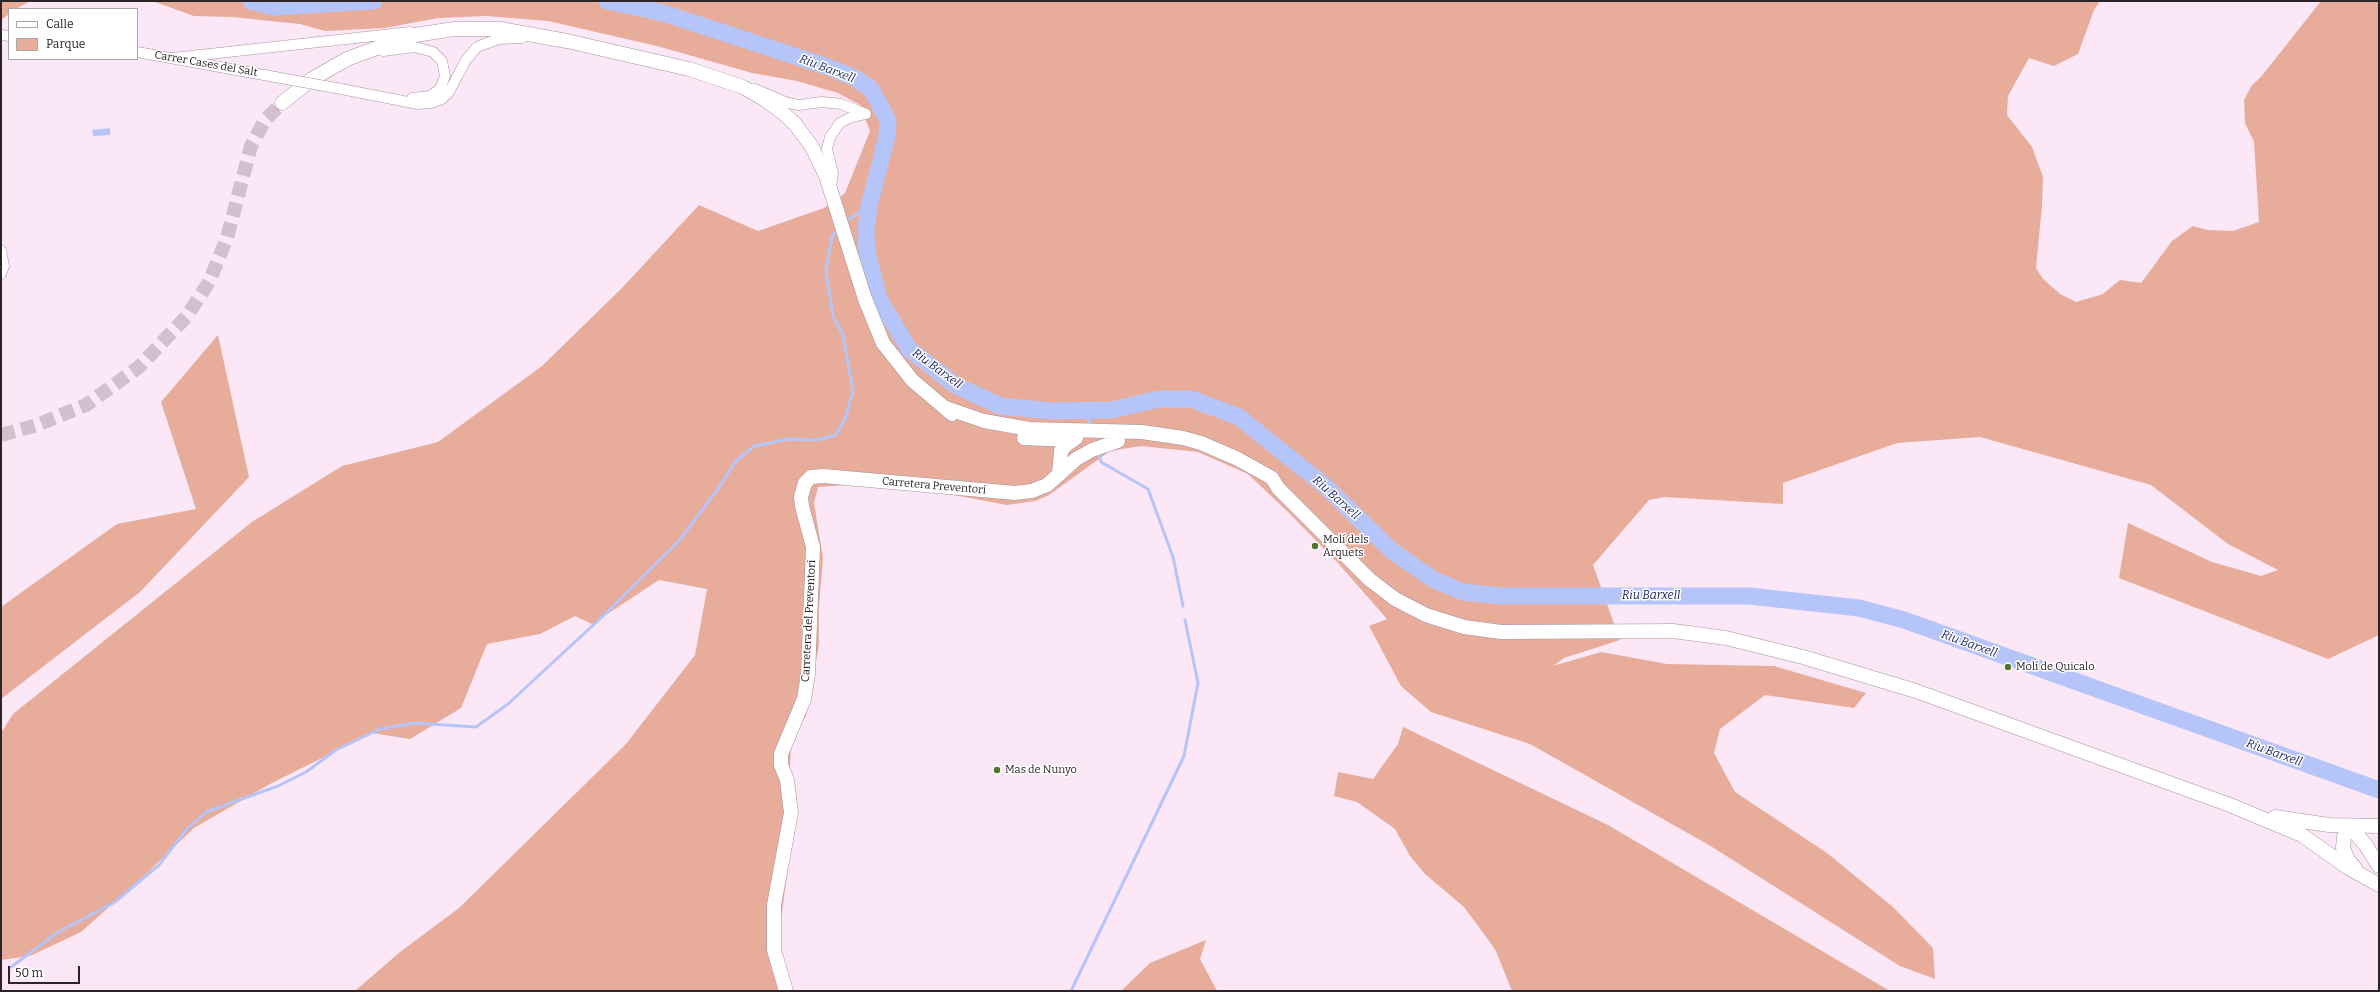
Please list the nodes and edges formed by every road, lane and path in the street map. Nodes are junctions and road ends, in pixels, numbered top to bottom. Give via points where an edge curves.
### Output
1 (434, 30) junction
2 (567, 41) junction
3 (138, 52) edge
4 (173, 58) junction
5 (347, 59) junction
6 (743, 87) junction
7 (402, 99) junction
8 (282, 103) tunnel mouth
9 (841, 104) junction
10 (840, 123) junction
11 (831, 189) junction
12 (1, 250) edge
13 (1, 274) edge
14 (946, 408) junction
15 (1029, 429) junction
16 (1116, 436) junction
17 (1046, 440) junction
18 (1072, 440) junction
19 (1061, 451) junction
20 (1076, 459) junction
21 (1060, 474) junction
22 (805, 483) joint
23 (2230, 805) junction
24 (2350, 826) junction
25 (2379, 826) edge
26 (2379, 846) edge
27 (2379, 860) edge
28 (2379, 866) edge
29 (2360, 874) junction
30 (2379, 886) edge
31 (786, 991) edge

1 - 2 main road via 500,29
1 - 4 street
1 - 5 main road via 392,41
2 - 6 main road via 689,69
2 - 7 street via 510,37 488,42 469,55 454,86 442,99 425,104
3 - 4 street, Carrer Cases del Salt
4 - 7 street, Carrer Cases del Salt, bridge
5 - 7 street via 408,47 428,50 439,56 445,76 440,89 430,96
5 - 8 main road via 312,79
6 - 9 street via 759,90 799,105 822,102
6 - 11 main road via 772,104 795,124 820,162
9 - 10 street via 843,115
9 - 10 street via 866,114
10 - 11 street via 833,130 828,143 828,156 833,173
11 - 14 main road via 867,305 883,343 912,380
12 - 13 street via 4,266
14 - 15 main road via 984,421
14 - 17 main road via 957,418 1001,435
15 - 16 main road
15 - 18 main road via 1041,435 1067,436
16 - 18 main road
16 - 20 main road, Carretera Preventori
16 - 23 main road via 1199,450 1278,488 1374,582 1410,608 1446,622 1483,630 1522,633 1673,631 1751,644 1836,666 1916,691
17 - 18 main road
17 - 19 main road
18 - 19 main road
18 - 20 main road via 1078,451
19 - 21 main road
20 - 21 main road, Carretera Preventori
21 - 22 main road, Carretera Preventori via 1046,485 1032,491 1015,493 823,476 811,477
22 - 31 main road, Carretera del Preventori via 801,497 802,506 813,547 808,674 804,699 781,754 791,813 774,905 774,950
23 - 24 main road via 2285,820
23 - 29 main road via 2302,835
24 - 25 main road
24 - 28 main road
24 - 29 main road via 2344,836 2343,848 2348,860
26 - 27 main road
29 - 30 main road

